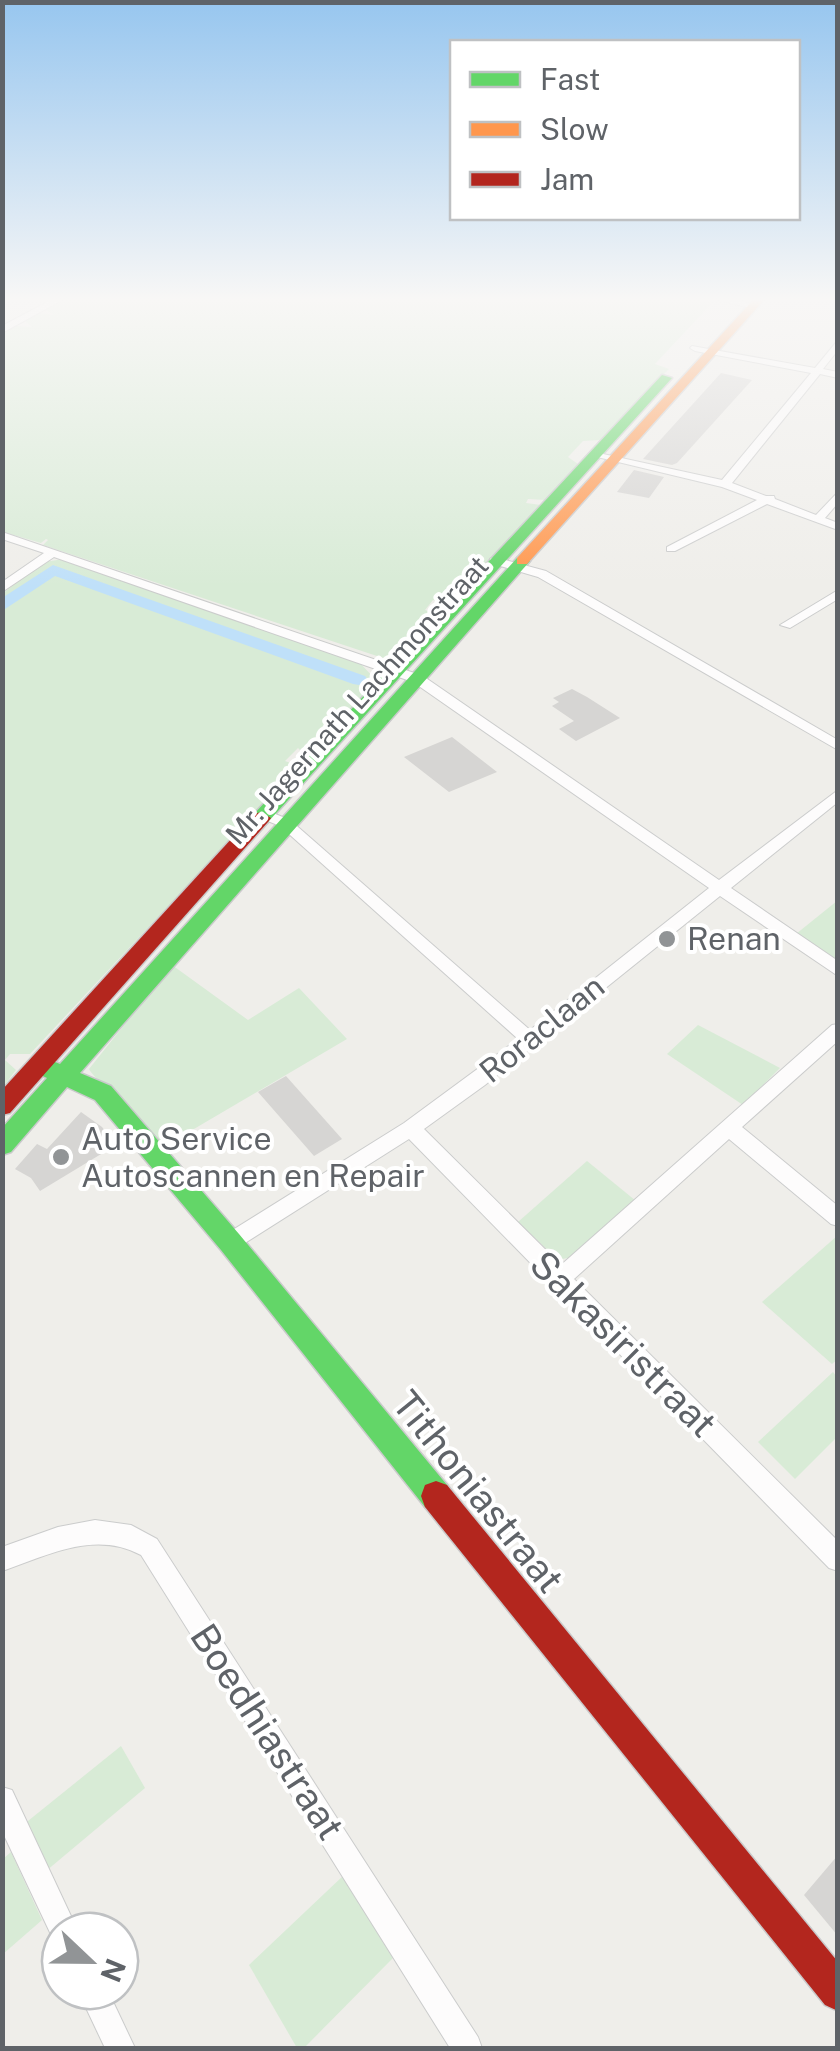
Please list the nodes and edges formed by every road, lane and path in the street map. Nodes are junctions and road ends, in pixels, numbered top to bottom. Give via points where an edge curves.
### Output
1 (662, 395) edge
2 (798, 395) edge
3 (604, 457) junction
4 (725, 484) junction
5 (838, 495) edge
6 (770, 498) junction
7 (819, 518) junction
8 (838, 527) edge
9 (2, 534) edge
10 (671, 549) dead end
11 (53, 552) junction
12 (494, 561) junction
13 (518, 568) junction
14 (2, 588) edge
15 (838, 594) edge
16 (786, 625) dead end
17 (394, 670) junction
18 (418, 679) junction
19 (838, 746) edge
20 (838, 794) edge
21 (274, 818) junction
22 (717, 887) junction
23 (838, 970) edge
24 (838, 1030) edge
25 (529, 1040) junction
26 (40, 1064) junction
27 (65, 1076) junction
28 (2, 1106) edge
29 (411, 1128) junction
30 (731, 1129) junction
31 (2, 1145) edge
32 (838, 1218) edge
33 (230, 1242) junction
34 (558, 1280) junction
35 (2, 1559) edge
36 (838, 1559) edge
37 (2, 1800) edge
38 (55, 1911) edge
39 (838, 1992) edge
40 (102, 2011) edge
41 (120, 2048) edge
42 (467, 2048) edge

1 - 3 main road, Mr. Jagernath Lachmonstraat
2 - 4 street
3 - 4 street
3 - 12 main road, Mr. Jagernath Lachmonstraat
3 - 13 main road, Mr. Jagernath Lachmonstraat
4 - 6 street
5 - 7 street
6 - 7 street
6 - 10 street
7 - 8 street
9 - 11 street
11 - 14 street
11 - 17 street
12 - 13 street
12 - 17 main road, Mr. Jagernath Lachmonstraat
13 - 18 main road, Mr. Jagernath Lachmonstraat
13 - 19 street via 542,574
15 - 16 street
17 - 18 street
17 - 21 main road, Mr. Jagernath Lachmonstraat
18 - 21 main road, Mr. Jagernath Lachmonstraat
18 - 22 street
20 - 22 street, Roraclaan
21 - 25 street
21 - 26 main road, Mr. Jagernath Lachmonstraat
21 - 27 main road, Mr. Jagernath Lachmonstraat
22 - 23 street
22 - 25 street, Roraclaan
24 - 30 street
25 - 29 street, Roraclaan
26 - 27 main road, Tithoniastraat
26 - 28 main road, Mr. Jagernath Lachmonstraat
27 - 31 main road, Mr. Jagernath Lachmonstraat
27 - 33 main road, Tithoniastraat via 103,1093
29 - 33 street, Roraclaan
29 - 34 street, Sakasiristraat
30 - 32 street
30 - 34 street
33 - 39 main road, Tithoniastraat
34 - 36 street, Sakasiristraat
35 - 42 street, Boedhiastraat via 88,1531 118,1530 149,1547
37 - 38 street
40 - 41 street

